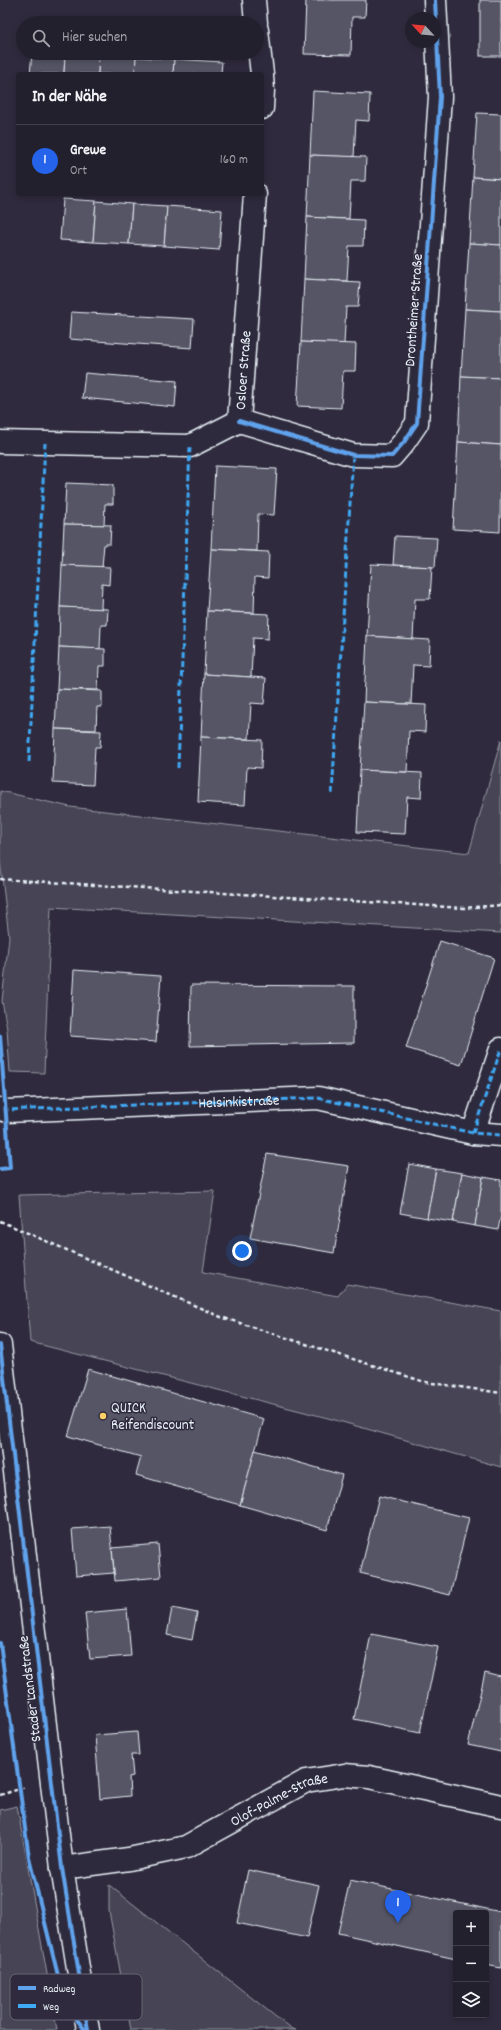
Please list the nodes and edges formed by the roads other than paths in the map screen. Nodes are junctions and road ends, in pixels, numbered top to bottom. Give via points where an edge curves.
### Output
1 (254, 0) edge
2 (436, 0) edge
3 (255, 16) edge
4 (260, 60) edge
5 (262, 72) edge
6 (255, 196) edge
7 (239, 421) junction
8 (0, 442) edge
9 (501, 1049) edge
10 (0, 1109) edge
11 (473, 1134) junction
12 (501, 1135) edge
13 (0, 1345) edge
14 (501, 1806) edge
15 (62, 1868) junction
16 (79, 1974) edge
17 (86, 2020) edge
18 (88, 2030) edge

1 - 3 street
2 - 7 street, Drontheimer Straße via 440,97 417,422 392,456 353,456
4 - 5 street
6 - 7 street, Osloer Straße
7 - 8 street, Osloer Straße via 190,446
9 - 11 street
10 - 11 street, Helsinkistraße via 7,1111 318,1098
11 - 12 street, Helsinkistraße
13 - 15 street, Stader Landstraße
14 - 15 street, Olof-Palme-Straße via 369,1777 344,1776 306,1781 186,1847 129,1859
15 - 16 street, Stader Landstraße
17 - 18 street, Stader Landstraße

